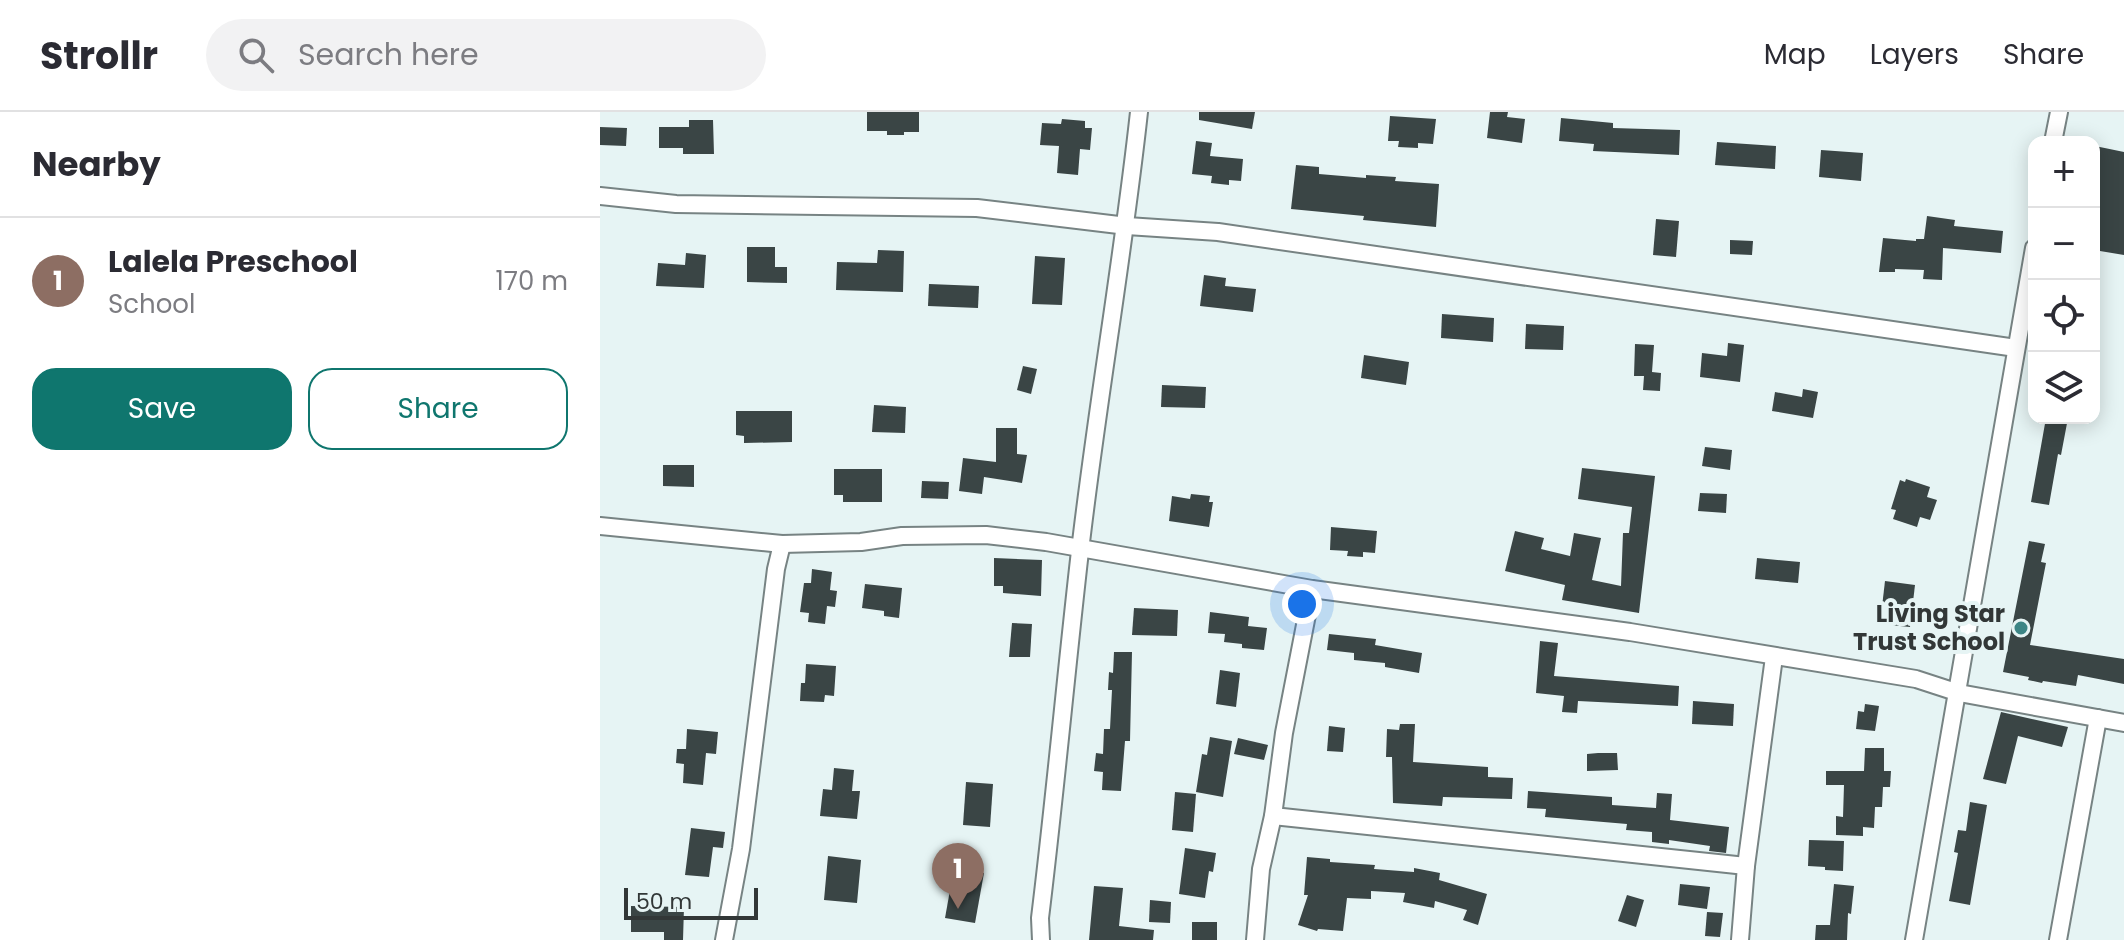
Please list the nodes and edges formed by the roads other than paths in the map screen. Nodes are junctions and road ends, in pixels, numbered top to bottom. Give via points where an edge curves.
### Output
1 (1139, 112) edge
2 (2059, 112) edge
3 (2054, 136) edge
4 (600, 196) edge
5 (1127, 226) junction
6 (2028, 280) edge
7 (2016, 348) junction
8 (600, 526) edge
9 (782, 544) junction
10 (1080, 550) junction
11 (1312, 589) junction
12 (1774, 657) junction
13 (1959, 693) junction
14 (2098, 718) junction
15 (2124, 723) edge
16 (1273, 816) junction
17 (1746, 866) junction
18 (724, 940) edge
19 (1041, 940) edge
20 (1255, 940) edge
21 (1740, 940) edge
22 (1914, 940) edge
23 (2058, 940) edge

1 - 5 street
2 - 3 street
4 - 5 street via 676,204 977,208
5 - 7 street via 1218,232
5 - 10 street
6 - 7 street
7 - 13 street
8 - 9 street
9 - 10 street via 986,535
9 - 18 street
10 - 11 street
10 - 19 street
11 - 12 street
11 - 16 street
12 - 13 street via 1916,679
12 - 17 street
13 - 14 street
13 - 22 street
14 - 15 street
14 - 23 street
16 - 17 street
16 - 20 street via 1261,869
17 - 21 street

